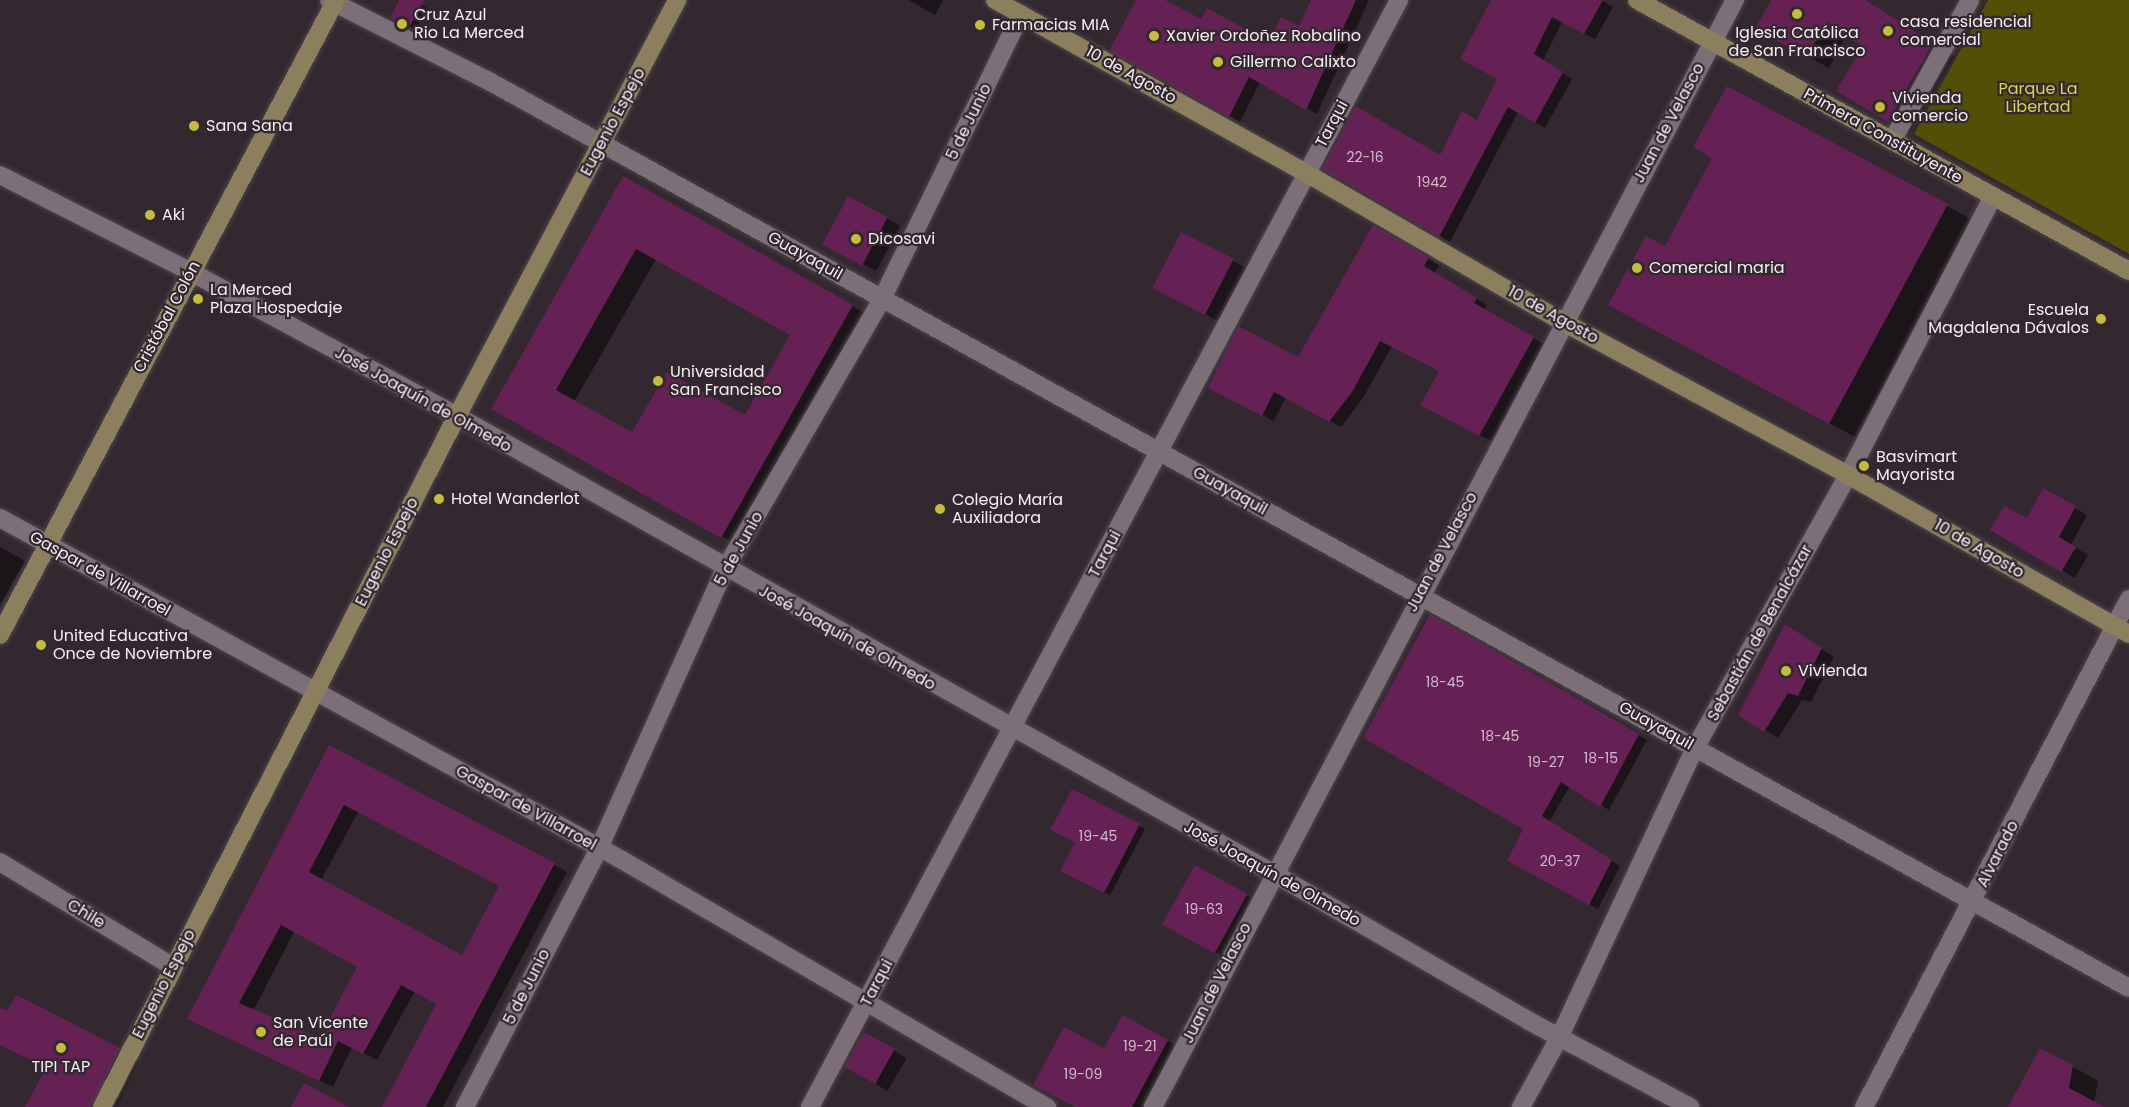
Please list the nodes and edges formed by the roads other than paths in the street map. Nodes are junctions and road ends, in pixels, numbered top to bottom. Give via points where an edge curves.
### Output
1 (677, 0) edge
2 (995, 0) edge
3 (1399, 0) edge
4 (1637, 0) edge
5 (1735, 0) edge
6 (1970, 0) edge
7 (333, 1) edge
8 (1025, 7) edge
9 (1712, 42) junction
10 (1892, 141) junction
11 (602, 144) junction
12 (1306, 173) junction
13 (0, 175) edge
14 (1993, 196) junction
15 (2129, 271) edge
16 (191, 272) junction
17 (882, 299) junction
18 (1563, 322) junction
19 (457, 416) junction
20 (1160, 452) junction
21 (1848, 475) junction
22 (0, 518) edge
23 (48, 545) junction
24 (725, 569) junction
25 (1419, 595) junction
26 (2129, 599) edge
27 (2122, 630) edge
28 (0, 635) edge
29 (314, 692) junction
30 (1011, 730) junction
31 (1695, 748) junction
32 (599, 848) junction
33 (0, 862) edge
34 (1273, 873) junction
35 (1973, 902) junction
36 (172, 966) junction
37 (2129, 988) edge
38 (866, 1004) junction
39 (1560, 1036) junction
40 (102, 1107) edge
41 (465, 1107) edge
42 (810, 1107) edge
43 (1047, 1107) edge
44 (1153, 1107) edge
45 (1521, 1107) edge
46 (1690, 1107) edge
47 (1864, 1107) edge

1 - 11 street, Eugenio Espejo
2 - 8 street, 10 de Agosto
3 - 12 street, Tarqui
4 - 9 street, Primera Constituyente
5 - 9 street, Juan de Velasco
6 - 10 street
7 - 11 street, Guayaquil
7 - 16 street, Cristóbal Colón
8 - 12 street, 10 de Agosto
8 - 17 street, 5 de Junio
9 - 10 street, Primera Constituyente
9 - 18 street, Juan de Velasco
10 - 14 street, Primera Constituyente
11 - 17 street, Guayaquil
11 - 19 street, Eugenio Espejo
12 - 18 street, 10 de Agosto
12 - 20 street, Tarqui
13 - 16 street, José Joaquín de Olmedo
14 - 15 street, Primera Constituyente
14 - 21 street, Sebastián de Benalcázar
16 - 19 street, José Joaquín de Olmedo
16 - 23 street, Cristóbal Colón
17 - 20 street, Guayaquil
17 - 24 street, 5 de Junio
18 - 21 street, 10 de Agosto
18 - 25 street, Juan de Velasco
19 - 24 street, José Joaquín de Olmedo
19 - 29 street, Eugenio Espejo
20 - 25 street, Guayaquil
20 - 30 street, Tarqui
21 - 27 street, 10 de Agosto
21 - 31 street, Sebastián de Benalcázar
22 - 23 street, Gaspar de Villarroel
23 - 28 street, Cristóbal Colón
23 - 29 street, Gaspar de Villarroel
24 - 30 street, José Joaquín de Olmedo
24 - 32 street, 5 de Junio
25 - 31 street, Guayaquil
25 - 34 street, Juan de Velasco
26 - 27 street, Alvarado
27 - 35 street, Alvarado
29 - 32 street, Gaspar de Villarroel
29 - 36 street, Eugenio Espejo
30 - 34 street, José Joaquín de Olmedo
30 - 38 street, Tarqui
31 - 35 street, Guayaquil
31 - 39 street, Sebastián de Benalcázar
32 - 38 street, Gaspar de Villarroel
32 - 41 street, 5 de Junio
33 - 36 street, Chile
34 - 39 street, José Joaquín de Olmedo
34 - 44 street, Juan de Velasco
35 - 37 street, Guayaquil
35 - 47 street, Alvarado
36 - 40 street, Eugenio Espejo
38 - 42 street, Tarqui
38 - 43 street, Gaspar de Villarroel
39 - 45 street, Sebastián de Benalcázar
39 - 46 street, José Joaquín de Olmedo

